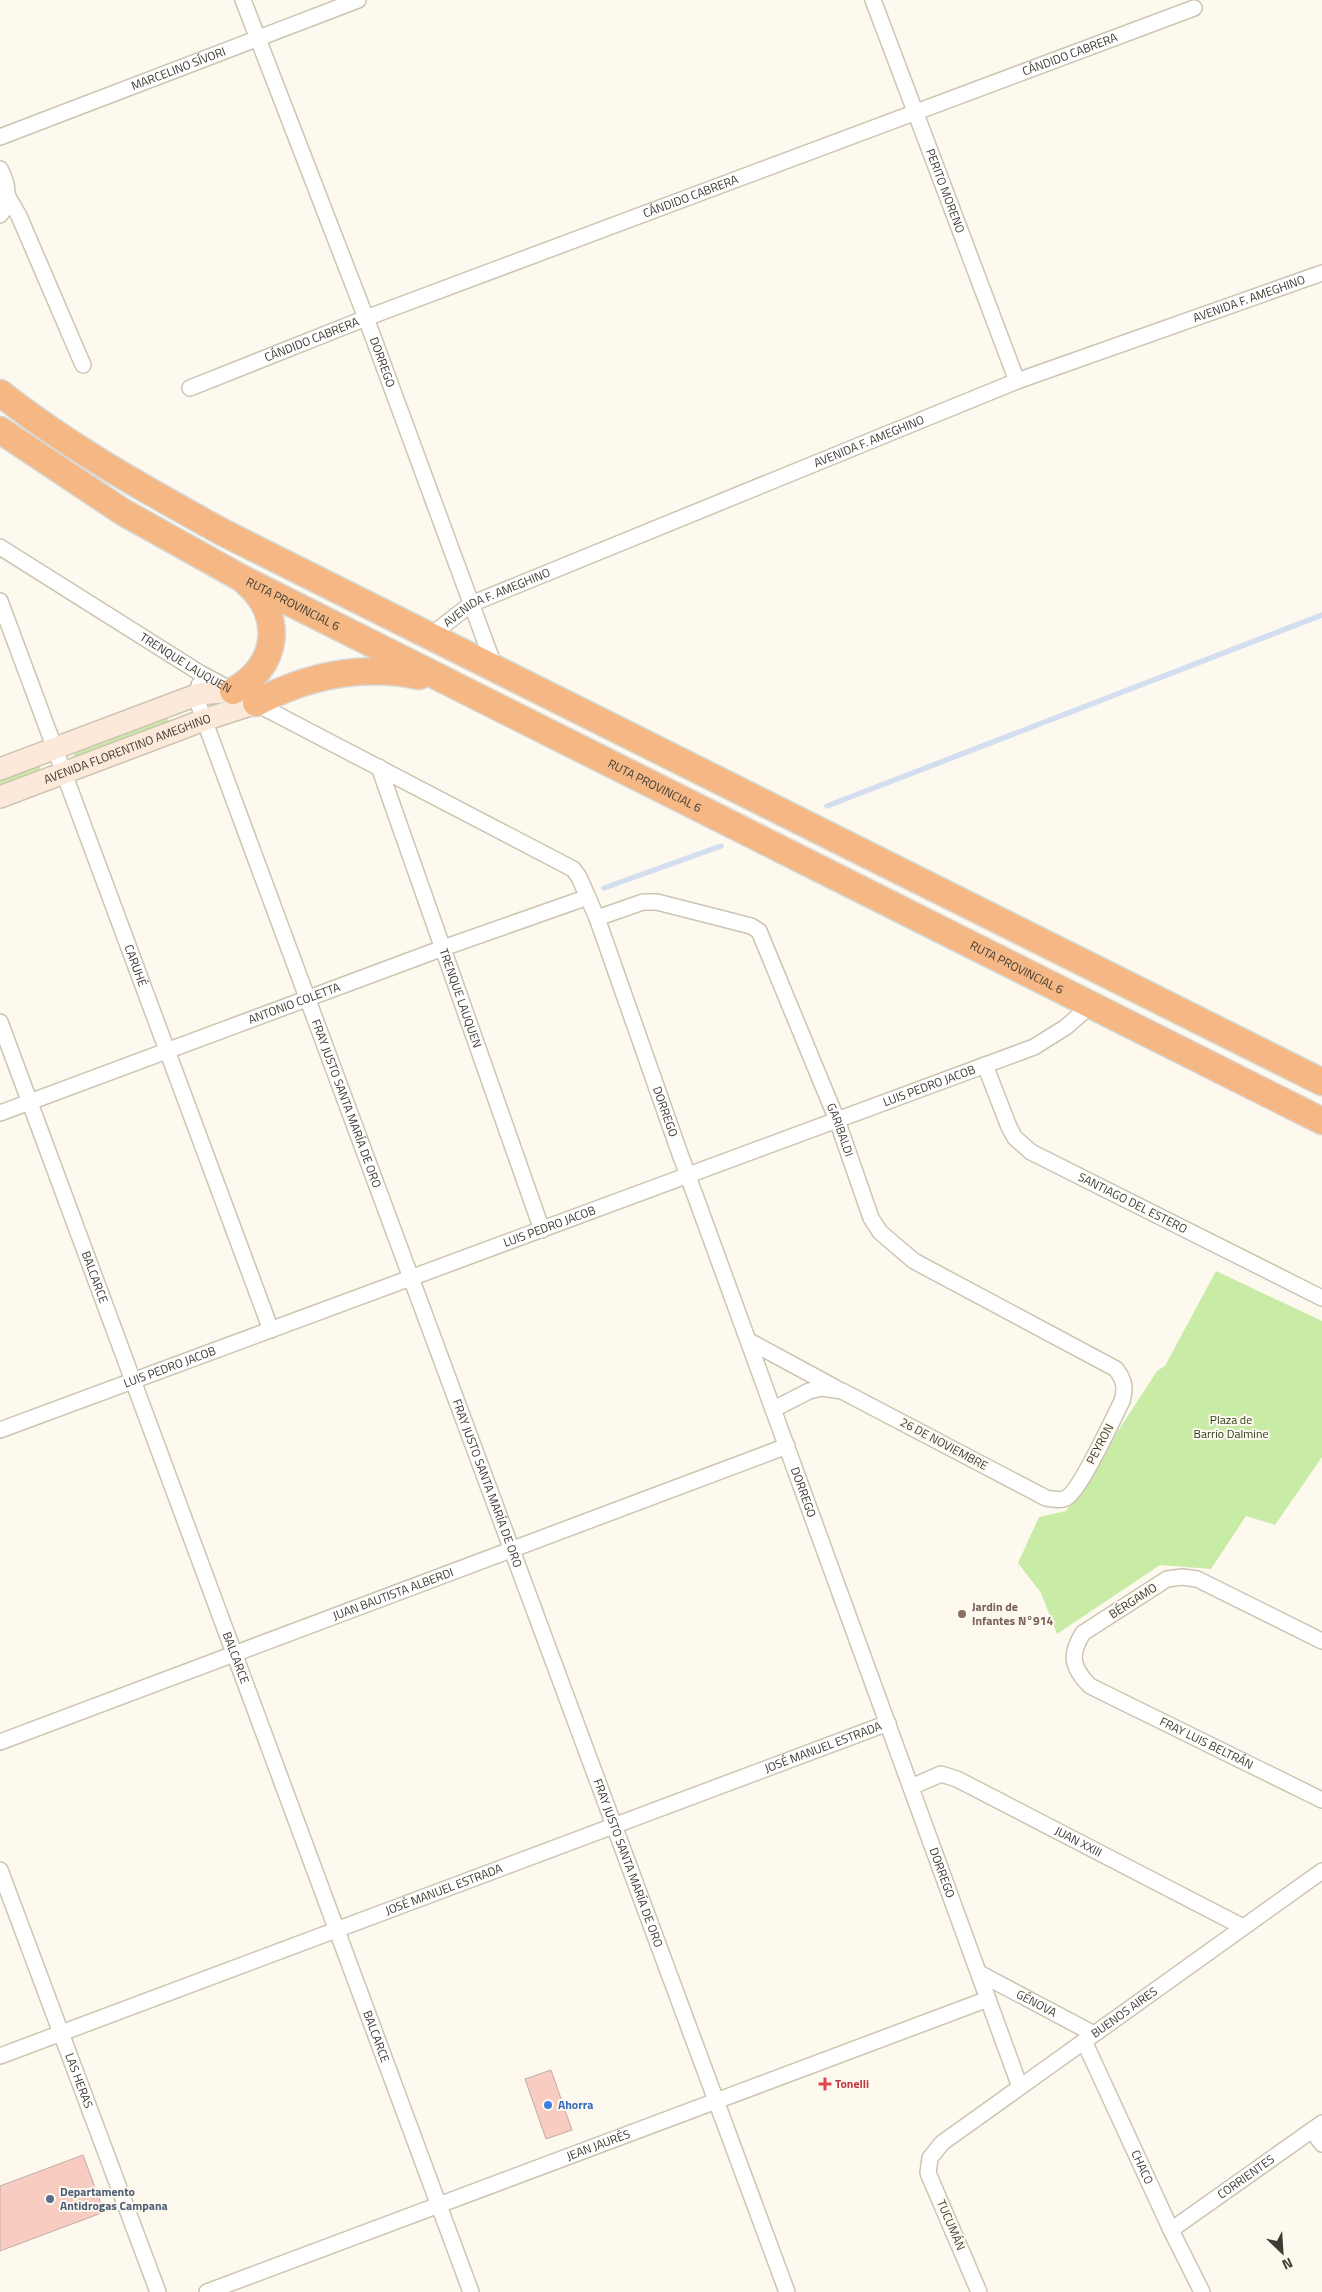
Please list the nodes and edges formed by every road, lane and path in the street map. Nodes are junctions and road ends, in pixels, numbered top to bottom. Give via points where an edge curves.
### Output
1 (243, 0) edge
2 (358, 0) edge
3 (873, 0) edge
4 (1194, 8) dead end
5 (257, 37) junction
6 (914, 112) junction
7 (0, 137) edge
8 (0, 169) edge
9 (8, 196) junction
10 (0, 215) edge
11 (1322, 273) edge
12 (366, 318) junction
13 (83, 365) dead end
14 (1017, 381) junction
15 (190, 388) dead end
16 (0, 393) edge
17 (0, 430) edge
18 (0, 547) edge
19 (243, 579) junction
20 (0, 601) edge
21 (471, 604) junction
22 (430, 636) junction
23 (495, 668) junction
24 (200, 673) junction
25 (450, 682) junction
26 (233, 691) junction
27 (199, 694) junction
28 (256, 703) junction
29 (204, 720) junction
30 (55, 748) junction
31 (379, 767) junction
32 (0, 769) edge
33 (64, 773) junction
34 (0, 797) edge
35 (588, 897) junction
36 (597, 918) junction
37 (443, 948) junction
38 (308, 999) junction
39 (1091, 1005) junction
40 (0, 1022) edge
41 (167, 1051) junction
42 (985, 1065) junction
43 (1322, 1082) edge
44 (29, 1102) junction
45 (0, 1113) edge
46 (837, 1120) junction
47 (1322, 1121) edge
48 (688, 1175) junction
49 (542, 1230) junction
50 (411, 1278) junction
51 (1322, 1298) edge
52 (271, 1330) junction
53 (749, 1341) junction
54 (1116, 1369) joint
55 (133, 1381) junction
56 (842, 1391) junction
57 (774, 1409) junction
58 (0, 1430) edge
59 (787, 1446) junction
60 (1046, 1498) joint
61 (512, 1549) junction
62 (1322, 1641) edge
63 (234, 1654) junction
64 (1090, 1686) joint
65 (888, 1723) junction
66 (0, 1742) edge
67 (911, 1787) junction
68 (1322, 1800) edge
69 (614, 1826) junction
70 (0, 1870) edge
71 (1322, 1871) edge
72 (1243, 1927) junction
73 (337, 1930) junction
74 (979, 1973) junction
75 (988, 1999) junction
76 (61, 2033) junction
77 (1089, 2037) junction
78 (0, 2056) edge
79 (1020, 2087) junction
80 (716, 2100) junction
81 (1317, 2127) edge
82 (1322, 2144) edge
83 (930, 2158) joint
84 (439, 2205) junction
85 (1172, 2230) junction
86 (158, 2292) edge
87 (207, 2292) edge
88 (471, 2292) edge
89 (787, 2292) edge
90 (979, 2292) edge
91 (1202, 2292) edge

1 - 5 street, DORREGO
2 - 5 street, MARCELINO SÍVORI
3 - 6 street, PERITO MORENO
4 - 6 street, CÁNDIDO CABRERA
5 - 7 street, MARCELINO SÍVORI
5 - 12 street, DORREGO
6 - 12 street, CÁNDIDO CABRERA
6 - 14 street, PERITO MORENO
8 - 9 street
9 - 10 street
9 - 13 street via 20,216
11 - 14 street, AVENIDA F. AMEGHINO
12 - 15 street, CÁNDIDO CABRERA
12 - 21 street, DORREGO
14 - 21 street, AVENIDA F. AMEGHINO
16 - 22 highway via 56,435 120,476 224,534
17 - 19 highway, RUTA PROVINCIAL 6 via 123,512
18 - 24 street, TRENQUE LAUQUEN
19 - 25 highway, RUTA PROVINCIAL 6
19 - 26 highway via 263,602 272,622 271,637 268,655 260,671
20 - 30 street, CARUHÉ
21 - 22 street, AVENIDA F. AMEGHINO
21 - 23 street, DORREGO
22 - 23 highway
23 - 43 highway
24 - 26 street, TRENQUE LAUQUEN
24 - 27 street, FRAY JUSTO SANTA MARÍA DE ORO
25 - 28 highway via 385,670 364,671 306,682
25 - 39 highway, RUTA PROVINCIAL 6
26 - 27 main road, AVENIDA FLORENTINO AMEGHINO
26 - 28 street, TRENQUE LAUQUEN
27 - 29 street, FRAY JUSTO SANTA MARÍA DE ORO
27 - 30 main road, AVENIDA FLORENTINO AMEGHINO
28 - 29 main road, AVENIDA FLORENTINO AMEGHINO
28 - 31 street, TRENQUE LAUQUEN
29 - 33 main road, AVENIDA FLORENTINO AMEGHINO
29 - 38 street, FRAY JUSTO SANTA MARÍA DE ORO
30 - 32 main road, AVENIDA FLORENTINO AMEGHINO
30 - 33 street, CARUHÉ
31 - 35 street, TRENQUE LAUQUEN via 573,869
31 - 37 street, TRENQUE LAUQUEN
33 - 34 main road, AVENIDA FLORENTINO AMEGHINO
33 - 41 street, CARUHÉ
35 - 36 street, DORREGO
35 - 37 street, ANTONIO COLETTA
36 - 46 street, GARIBALDI via 643,902 657,902 751,926 759,931
36 - 48 street, DORREGO
37 - 38 street, ANTONIO COLETTA
37 - 49 street, TRENQUE LAUQUEN
38 - 41 street, ANTONIO COLETTA
38 - 50 street, FRAY JUSTO SANTA MARÍA DE ORO
39 - 42 street, LUIS PEDRO JACOB via 1066,1027 1034,1047
39 - 47 highway, RUTA PROVINCIAL 6
40 - 44 street, BALCARCE
41 - 44 street, ANTONIO COLETTA
41 - 52 street, CARUHÉ
42 - 46 street, LUIS PEDRO JACOB
42 - 51 street, SANTIAGO DEL ESTERO via 1009,1127 1030,1152
44 - 45 street, ANTONIO COLETTA
44 - 55 street, BALCARCE
46 - 48 street, LUIS PEDRO JACOB
46 - 54 street, GARIBALDI via 871,1218 894,1246 914,1261
48 - 49 street, LUIS PEDRO JACOB
48 - 53 street, DORREGO
49 - 50 street, LUIS PEDRO JACOB
50 - 52 street, LUIS PEDRO JACOB
50 - 61 street, FRAY JUSTO SANTA MARÍA DE ORO
52 - 55 street, LUIS PEDRO JACOB
53 - 56 street, 26 DE NOVIEMBRE
53 - 57 street, DORREGO
54 - 60 street, PEYRON via 1124,1381 1124,1395 1092,1459 1066,1498
55 - 58 street, LUIS PEDRO JACOB
55 - 63 street, BALCARCE
56 - 57 street, 26 DE NOVIEMBRE via 822,1388 810,1391
56 - 60 street, 26 DE NOVIEMBRE
57 - 59 street, DORREGO
59 - 61 street, JUAN BAUTISTA ALBERDI
59 - 65 street, DORREGO
61 - 63 street, JUAN BAUTISTA ALBERDI
61 - 69 street, FRAY JUSTO SANTA MARÍA DE ORO
62 - 64 street, BÉRGAMO via 1197,1579 1167,1579 1083,1633 1074,1646 1074,1660 1078,1674
63 - 66 street, JUAN BAUTISTA ALBERDI
63 - 73 street, BALCARCE
64 - 68 street, FRAY LUIS BELTRÁN
65 - 67 street, DORREGO
65 - 69 street, JOSÉ MANUEL ESTRADA
67 - 72 street, JUAN XXIII via 941,1774 957,1779
67 - 74 street, DORREGO
69 - 73 street, JOSÉ MANUEL ESTRADA
69 - 80 street, FRAY JUSTO SANTA MARÍA DE ORO
70 - 76 street, LAS HERAS
71 - 72 street, BUENOS AIRES
72 - 77 street, BUENOS AIRES
73 - 76 street, JOSÉ MANUEL ESTRADA
73 - 84 street, BALCARCE
74 - 75 street, DORREGO
74 - 77 street, GÉNOVA
75 - 79 street, DORREGO
75 - 80 street, JEAN JAURÉS
76 - 78 street, JOSÉ MANUEL ESTRADA
76 - 86 street, LAS HERAS
77 - 79 street, BUENOS AIRES
77 - 85 street, CHACO
79 - 83 street, BUENOS AIRES via 942,2143
80 - 84 street, JEAN JAURÉS
80 - 89 street, FRAY JUSTO SANTA MARÍA DE ORO
81 - 82 street
81 - 85 street, CORRIENTES
83 - 90 street, TUCUMÁN via 928,2173
84 - 87 street, JEAN JAURÉS
84 - 88 street, BALCARCE
85 - 91 street, CHACO

